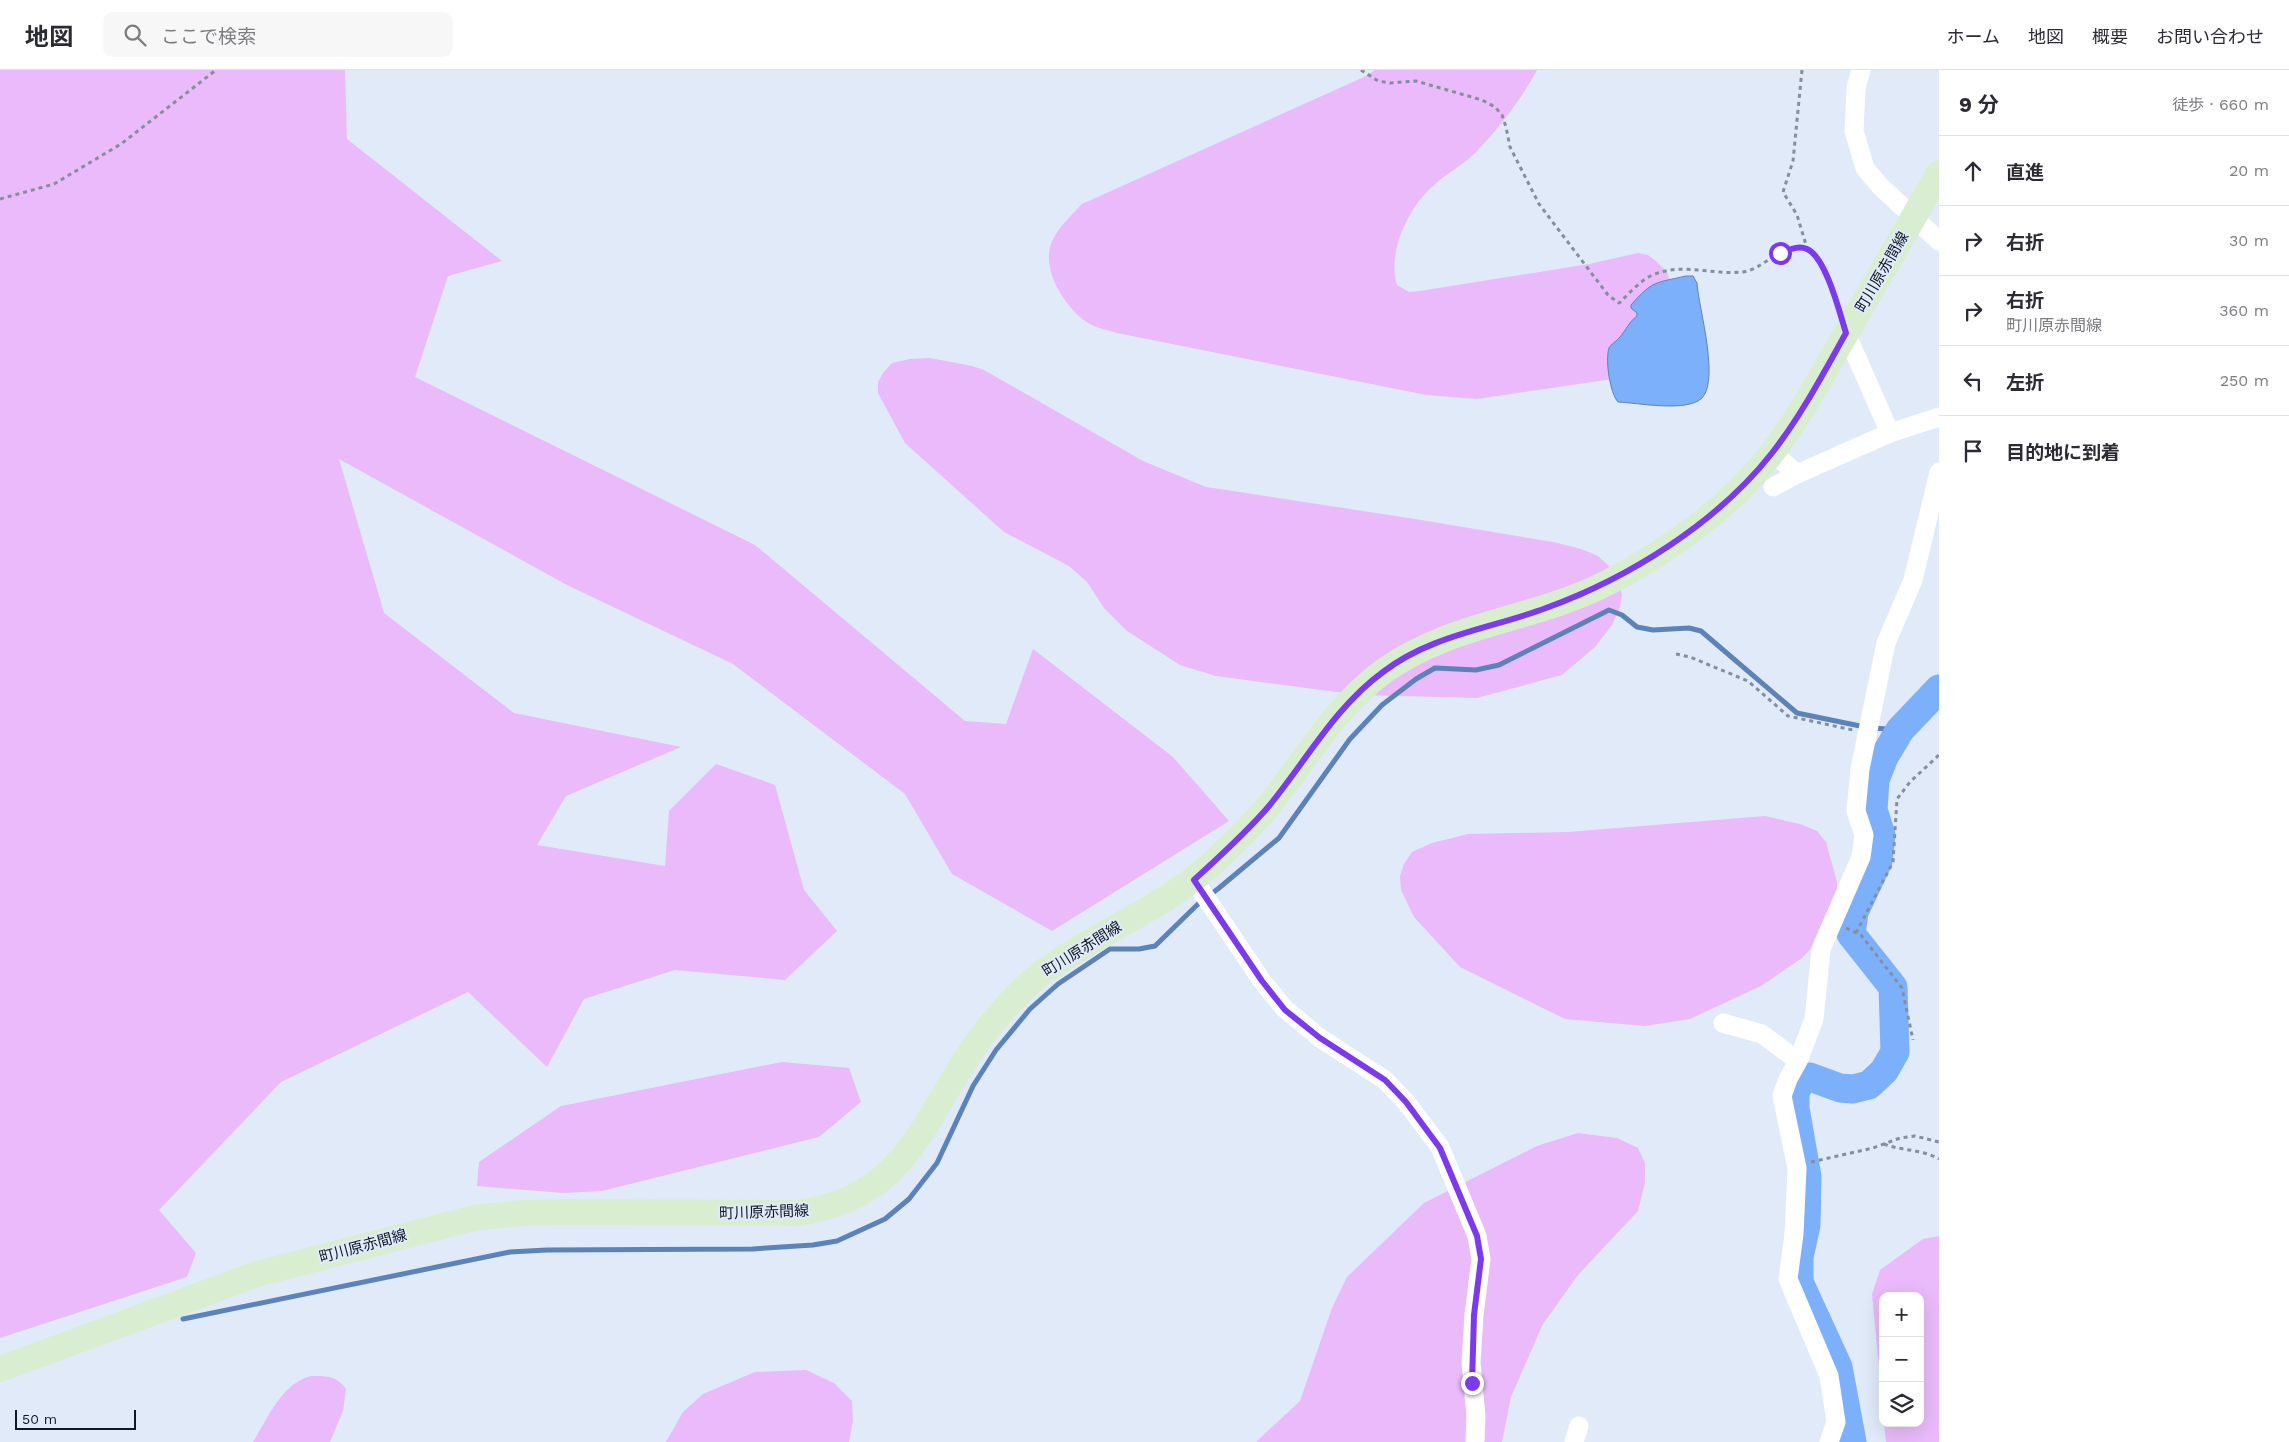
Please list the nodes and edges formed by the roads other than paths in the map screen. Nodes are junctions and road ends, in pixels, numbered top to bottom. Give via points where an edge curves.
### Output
1 (1861, 70) edge
2 (1939, 173) edge
3 (1914, 216) junction
4 (1939, 241) edge
5 (1846, 333) junction
6 (1939, 417) edge
7 (1890, 433) junction
8 (1773, 452) junction
9 (1939, 472) edge
10 (1797, 474) junction
11 (1773, 487) dead end
12 (1194, 880) junction
13 (1723, 1023) dead end
14 (1798, 1061) junction
15 (0, 1369) edge
16 (1475, 1442) edge
17 (1829, 1442) edge

1 - 3 street via 1856,88 1854,131 1865,168
2 - 3 main road, 町川原赤間線
3 - 4 street
3 - 5 main road, 町川原赤間線
5 - 7 street
5 - 8 main road, 町川原赤間線 via 1801,412
6 - 7 street
7 - 10 street
8 - 10 street
8 - 12 main road, 町川原赤間線 via 1748,481 1717,508 1662,551 1619,577 1576,598 1430,644 1383,671 1343,708 1239,839
9 - 14 street via 1913,580 1886,643 1860,769 1856,811 1864,835 1861,857 1821,949 1814,1020
10 - 11 street
12 - 15 main road, 町川原赤間線 via 1043,972 984,1033 907,1153 890,1173 841,1203 796,1214 567,1212 474,1218 257,1274
12 - 16 street via 1285,1010 1320,1038 1385,1080 1440,1148 1477,1236 1481,1259 1471,1363
13 - 14 street via 1762,1034
14 - 17 street via 1782,1096 1796,1164 1794,1234 1788,1279 1829,1376 1836,1422

